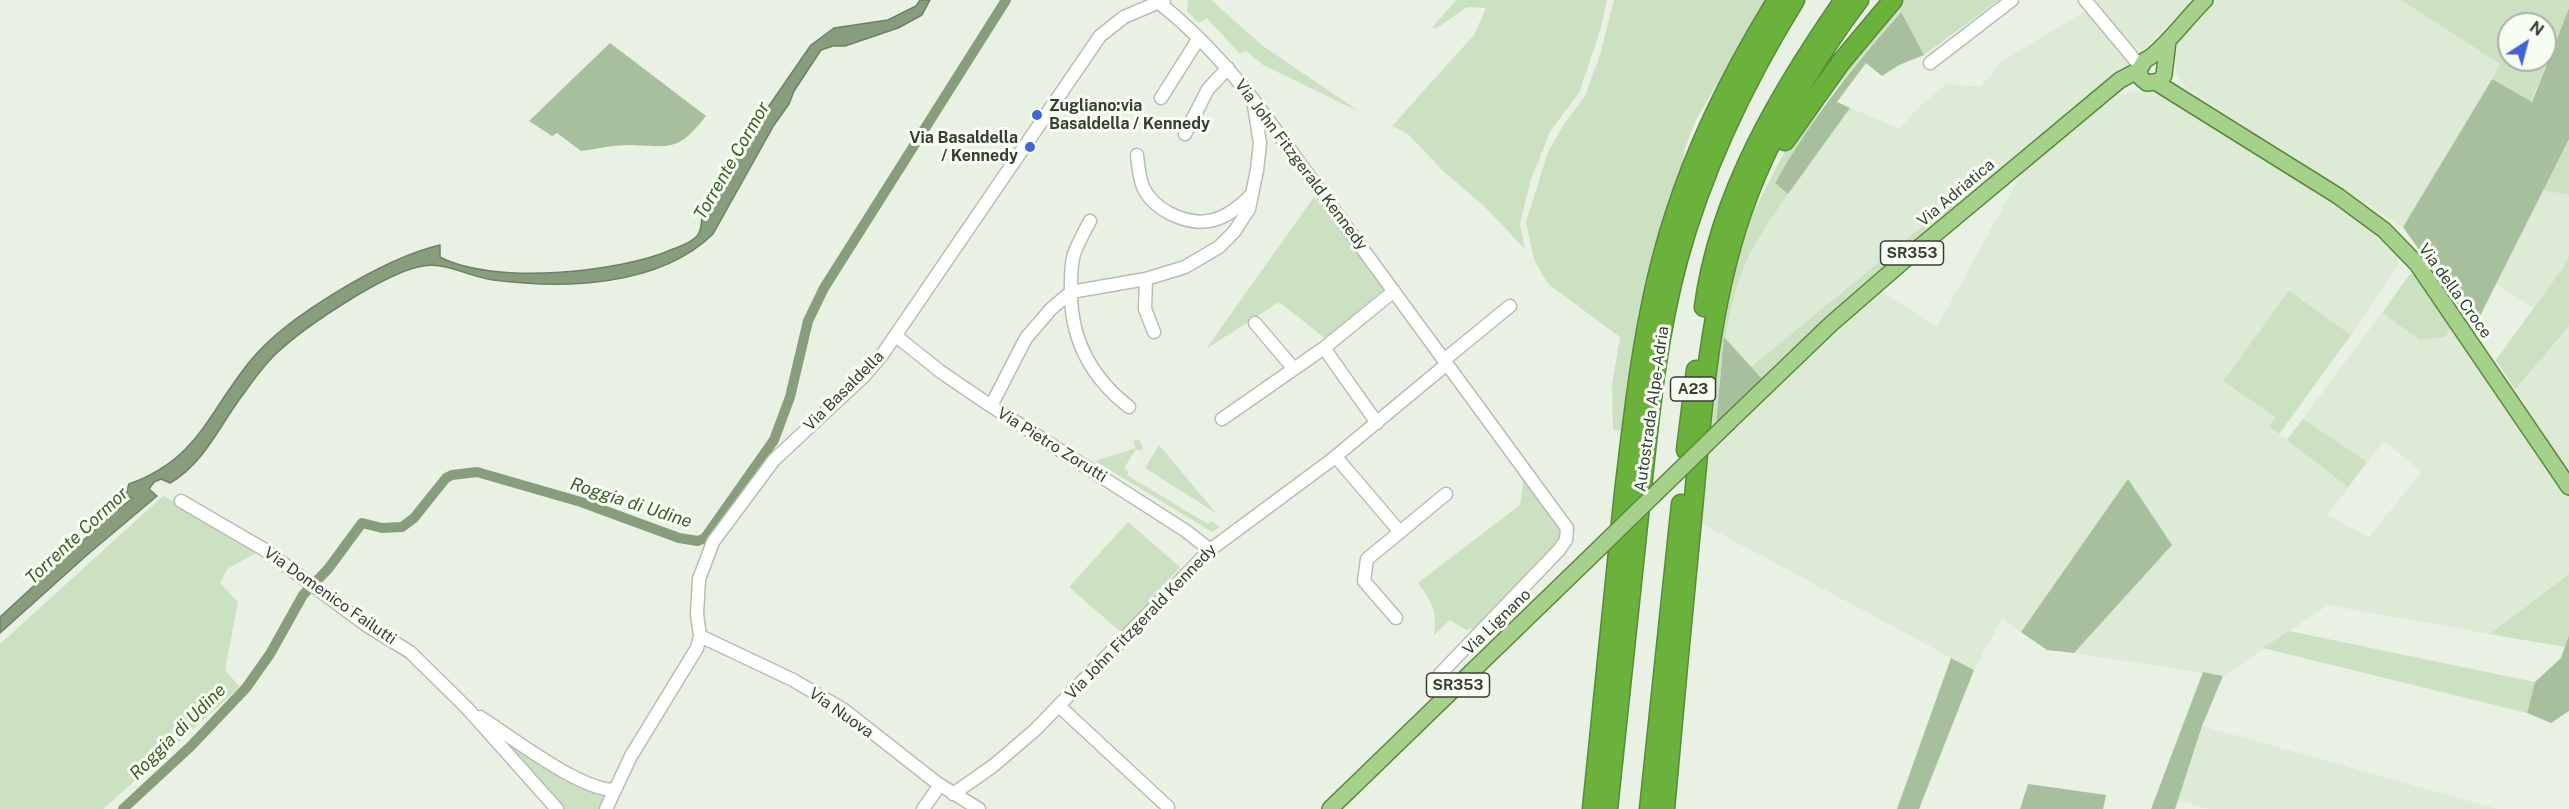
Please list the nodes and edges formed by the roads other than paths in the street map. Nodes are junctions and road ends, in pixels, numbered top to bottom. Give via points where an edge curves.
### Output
1 (1777, 0) edge
2 (1795, 0) edge
3 (1844, 0) edge
4 (1859, 0) edge
5 (1893, 0) edge
6 (2012, 0) edge
7 (2205, 0) edge
8 (1160, 1) edge
9 (2088, 1) edge
10 (1199, 38) junction
11 (1930, 63) dead end
12 (1228, 69) junction
13 (2152, 71) junction
14 (1161, 98) dead end
15 (1252, 98) junction
16 (1185, 134) dead end
17 (1137, 155) dead end
18 (1252, 194) junction
19 (1090, 221) dead end
20 (1736, 236) junction
21 (1146, 279) junction
22 (1394, 291) junction
23 (1071, 292) junction
24 (1510, 306) dead end
25 (1255, 323) dead end
26 (1154, 332) dead end
27 (897, 336) junction
28 (1324, 348) junction
29 (1445, 362) junction
30 (1294, 369) junction
31 (992, 406) junction
32 (1129, 407) dead end
33 (1222, 419) dead end
34 (1377, 423) junction
35 (1336, 457) junction
36 (2569, 487) edge
37 (1446, 494) dead end
38 (181, 501) dead end
39 (1400, 532) junction
40 (1210, 550) junction
41 (1585, 562) joint
42 (1396, 618) dead end
43 (700, 636) junction
44 (1449, 694) junction
45 (1059, 706) junction
46 (466, 707) junction
47 (940, 785) junction
48 (615, 790) junction
49 (953, 794) junction
50 (1168, 807) dead end
51 (975, 808) edge
52 (557, 809) edge
53 (606, 809) edge
54 (923, 809) edge
55 (1330, 809) edge
56 (1592, 809) edge
57 (1608, 809) edge
58 (1649, 809) edge
59 (1665, 809) edge

1 - 56 highway, Autostrada Alpe-Adria via 1751,42 1700,147 1673,218 1653,295 1637,383
2 - 57 highway, Autostrada Alpe-Adria / A23 via 1766,48 1716,153 1669,296 1653,381
3 - 58 highway, A23 via 1790,81 1754,152 1724,225 1706,296
4 - 20 highway, A23 via 1801,89 1772,143 1747,197
5 - 20 highway, A23 via 1793,128
6 - 11 street
7 - 13 main road, Via Adriatica / SR353 via 2169,38
8 - 10 street, Via John Fitzgerald Kennedy
8 - 27 street, Via Basaldella via 1124,17 1100,36
9 - 13 street, Via della Croce
10 - 12 street, Via John Fitzgerald Kennedy
10 - 14 street
12 - 15 street, Via John Fitzgerald Kennedy
12 - 16 street, Via John Fitzgerald Kennedy via 1208,90
13 - 36 main road, Via della Croce via 2181,96 2361,212 2390,236 2416,264
13 - 41 main road, Via Adriatica / SR353, bridge via 2120,80 1923,244 1831,324
15 - 18 street via 1260,143
15 - 22 street, Via John Fitzgerald Kennedy
17 - 18 street via 1143,187 1151,200 1192,223 1221,218
18 - 21 street via 1245,219 1219,246 1185,267
19 - 23 street via 1074,254
20 - 59 highway, A23 via 1716,302
21 - 23 street
21 - 26 street via 1145,309
22 - 28 street
22 - 29 street, Via John Fitzgerald Kennedy
23 - 31 street via 1026,338
23 - 32 street via 1075,334 1082,352 1104,385
24 - 29 street, Via John Fitzgerald Kennedy
25 - 30 street
27 - 31 street, Via Pietro Zorutti
27 - 43 street, Via Basaldella via 864,376 774,460 713,542 699,579
28 - 30 street
28 - 34 street
29 - 34 street, Via John Fitzgerald Kennedy
29 - 44 street, Via John Fitzgerald Kennedy via 1563,522 1567,534 1559,550 1440,674
30 - 33 street
31 - 40 street, Via Pietro Zorutti
34 - 35 street, Via John Fitzgerald Kennedy
35 - 39 street
35 - 40 street, Via John Fitzgerald Kennedy
37 - 39 street
38 - 46 street, Via Domenico Failutti via 265,550 366,625 410,652
39 - 42 street via 1367,560 1364,581
40 - 45 street, Via John Fitzgerald Kennedy
41 - 44 main road, Via Lignano / SR353
43 - 47 street, Via Nuova via 793,680 844,710
43 - 48 street, Via Basaldella via 687,667 631,756
44 - 55 main road, Via Lignano / SR353
45 - 49 street, Via John Fitzgerald Kennedy via 993,766
45 - 50 street
46 - 48 street via 571,775 604,790
46 - 52 street
47 - 49 street, Via Nuova
47 - 54 street
48 - 53 street, Via Basaldella
49 - 51 street, Via Nuova

